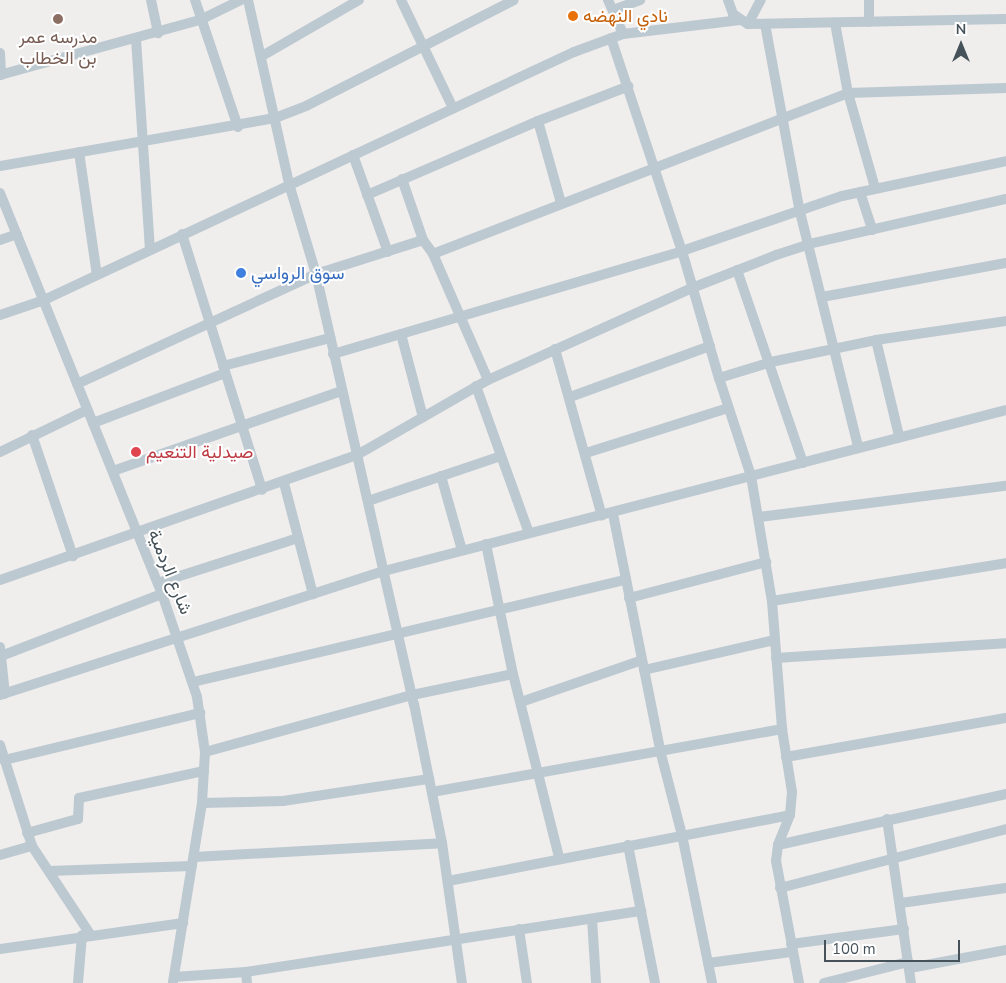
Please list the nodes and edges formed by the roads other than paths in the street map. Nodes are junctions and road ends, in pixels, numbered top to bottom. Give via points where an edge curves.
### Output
1 (151, 0) edge
2 (195, 0) edge
3 (241, 0) edge
4 (248, 0) edge
5 (360, 0) edge
6 (401, 0) edge
7 (514, 0) edge
8 (608, 0) edge
9 (640, 0) edge
10 (728, 0) edge
11 (761, 0) edge
12 (869, 0) edge
13 (614, 10) junction
14 (1006, 19) edge
15 (200, 20) junction
16 (744, 22) junction
17 (869, 22) junction
18 (834, 23) junction
19 (765, 24) junction
20 (158, 33) junction
21 (623, 34) junction
22 (611, 38) junction
23 (136, 40) junction
24 (424, 47) junction
25 (0, 53) edge
26 (262, 56) junction
27 (1, 75) edge
28 (629, 86) junction
29 (1006, 88) edge
30 (848, 93) junction
31 (453, 108) junction
32 (781, 117) junction
33 (275, 118) junction
34 (538, 121) junction
35 (238, 127) junction
36 (145, 141) junction
37 (79, 152) junction
38 (353, 155) junction
39 (1006, 161) edge
40 (0, 166) edge
41 (654, 166) junction
42 (402, 178) junction
43 (289, 184) junction
44 (875, 188) junction
45 (860, 192) junction
46 (0, 193) edge
47 (367, 195) junction
48 (1006, 198) edge
49 (561, 203) junction
50 (800, 208) junction
51 (872, 230) junction
52 (17, 234) junction
53 (182, 234) junction
54 (0, 240) edge
55 (423, 240) junction
56 (809, 244) junction
57 (150, 248) junction
58 (682, 251) junction
59 (388, 252) junction
60 (433, 254) junction
61 (1006, 263) edge
62 (737, 270) junction
63 (316, 274) junction
64 (97, 275) junction
65 (692, 288) junction
66 (822, 297) junction
67 (44, 300) junction
68 (0, 315) edge
69 (459, 316) junction
70 (1006, 321) edge
71 (209, 324) junction
72 (401, 334) junction
73 (330, 338) junction
74 (876, 340) junction
75 (710, 346) junction
76 (833, 348) junction
77 (555, 350) junction
78 (333, 354) junction
79 (771, 362) junction
80 (224, 370) junction
81 (718, 378) junction
82 (488, 380) junction
83 (77, 384) junction
84 (476, 386) junction
85 (341, 391) junction
86 (570, 397) junction
87 (728, 408) junction
88 (87, 410) junction
89 (1006, 410) edge
90 (422, 417) junction
91 (93, 423) junction
92 (242, 428) junction
93 (32, 435) junction
94 (899, 436) junction
95 (858, 447) junction
96 (0, 452) edge
97 (586, 453) junction
98 (357, 455) junction
99 (501, 456) junction
100 (803, 463) junction
101 (113, 471) junction
102 (442, 476) junction
103 (752, 476) junction
104 (284, 482) junction
105 (1006, 486) edge
106 (262, 490) junction
107 (368, 501) junction
108 (613, 514) junction
109 (602, 516) junction
110 (759, 517) junction
111 (138, 534) junction
112 (529, 534) junction
113 (298, 538) junction
114 (486, 544) junction
115 (462, 550) junction
116 (73, 556) junction
117 (766, 562) junction
118 (1006, 562) edge
119 (384, 571) junction
120 (0, 580) edge
121 (626, 580) junction
122 (158, 583) junction
123 (162, 594) junction
124 (313, 594) junction
125 (630, 598) junction
126 (772, 601) junction
127 (500, 609) junction
128 (399, 636) junction
129 (179, 639) junction
130 (774, 640) junction
131 (1006, 643) edge
132 (1, 652) edge
133 (776, 658) junction
134 (643, 665) junction
135 (513, 674) junction
136 (193, 682) junction
137 (3, 695) edge
138 (412, 695) junction
139 (521, 702) junction
140 (200, 713) junction
141 (1006, 718) edge
142 (782, 729) junction
143 (0, 745) edge
144 (660, 750) junction
145 (204, 752) junction
146 (786, 757) junction
147 (4, 760) junction
148 (204, 771) junction
149 (539, 774) junction
150 (4, 777) edge
151 (429, 779) junction
152 (432, 792) junction
153 (1006, 794) edge
154 (202, 803) junction
155 (790, 815) junction
156 (886, 819) junction
157 (1006, 829) edge
158 (27, 833) junction
159 (682, 835) junction
160 (442, 843) junction
161 (628, 845) junction
162 (778, 845) junction
163 (32, 846) junction
164 (0, 855) edge
165 (560, 857) junction
166 (894, 858) junction
167 (193, 862) junction
168 (49, 871) junction
169 (448, 881) junction
170 (780, 888) junction
171 (1006, 888) edge
172 (901, 903) junction
173 (641, 911) junction
174 (592, 920) junction
175 (183, 923) junction
176 (519, 929) junction
177 (904, 929) junction
178 (86, 935) junction
179 (458, 939) junction
180 (792, 948) junction
181 (0, 949) edge
182 (1006, 950) edge
183 (708, 963) junction
184 (909, 965) junction
185 (246, 972) junction
186 (174, 980) edge
187 (78, 983) edge
188 (247, 983) edge
189 (462, 983) edge
190 (527, 983) edge
191 (596, 983) edge
192 (655, 983) edge
193 (712, 983) edge
194 (799, 983) edge
195 (824, 983) edge
196 (911, 983) edge

1 - 20 street
2 - 15 street
3 - 15 street
4 - 26 street
5 - 26 street
6 - 24 street
7 - 24 street
8 - 13 street
9 - 13 street
10 - 16 street via 733,14
11 - 16 street
12 - 17 street
13 - 21 street
14 - 17 street
15 - 20 street
15 - 35 street
16 - 19 street
16 - 21 street
17 - 18 street
18 - 19 street
18 - 30 street
19 - 32 street
20 - 23 street
21 - 22 street
22 - 28 street
22 - 31 street
23 - 27 street
23 - 36 street
24 - 31 street
24 - 33 street via 306,106
25 - 27 street
26 - 33 street
28 - 34 street
28 - 41 street
29 - 30 street
30 - 32 street
30 - 44 street
31 - 38 street
32 - 41 street
32 - 50 street
33 - 35 street
33 - 43 street
34 - 42 street
34 - 49 street
35 - 36 street
36 - 37 street
36 - 57 street
37 - 40 street
37 - 64 street
38 - 43 street
38 - 47 street
39 - 44 street
41 - 49 street
41 - 58 street
42 - 47 street
42 - 55 street
43 - 53 street
43 - 63 street
44 - 45 street
45 - 50 street
45 - 51 street
46 - 52 street, شارع الردمية
47 - 59 street
48 - 51 street
49 - 60 street
50 - 56 street
50 - 58 street
51 - 56 street
52 - 54 street
52 - 67 street, شارع الردمية
53 - 57 street
53 - 71 street
55 - 59 street
55 - 60 street
56 - 62 street
56 - 66 street
57 - 64 street
58 - 65 street
58 - 69 street
59 - 63 street
60 - 69 street
61 - 66 street
62 - 65 street
62 - 79 street
63 - 71 street
63 - 73 street
64 - 67 street
65 - 75 street
65 - 77 street
66 - 76 street
67 - 68 street
67 - 83 street, شارع الردمية
69 - 72 street
69 - 82 street
70 - 74 street
71 - 80 street
71 - 83 street
72 - 78 street
72 - 90 street
73 - 78 street
73 - 80 street
74 - 76 street
74 - 94 street
75 - 81 street
75 - 86 street
76 - 79 street
76 - 95 street
77 - 82 street
77 - 86 street
78 - 85 street
79 - 81 street
79 - 100 street
80 - 91 street
80 - 92 street
81 - 87 street
82 - 84 street
83 - 88 street, شارع الردمية
84 - 90 street
84 - 99 street
85 - 92 street
85 - 98 street
86 - 97 street
87 - 97 street
87 - 103 street
88 - 91 street, شارع الردمية
88 - 93 street
89 - 94 street
90 - 98 street
91 - 101 street, شارع الردمية
92 - 101 street
92 - 106 street
93 - 96 street
93 - 116 street
94 - 95 street
95 - 100 street
97 - 109 street
98 - 104 street
98 - 107 street
99 - 102 street
99 - 112 street
100 - 103 street
101 - 111 street, شارع الردمية
102 - 107 street
102 - 115 street
103 - 108 street
103 - 110 street
104 - 106 street
104 - 113 street
105 - 110 street
106 - 111 street
107 - 119 street
108 - 109 street
108 - 121 street
109 - 112 street
110 - 117 street
111 - 116 street
111 - 122 street, شارع الردمية
112 - 114 street
113 - 122 street
113 - 124 street
114 - 115 street
114 - 127 street
115 - 119 street
116 - 120 street
117 - 125 street
117 - 126 street
118 - 126 street
119 - 124 street
119 - 128 street
121 - 125 street
121 - 127 street
122 - 123 street, شارع الردمية
123 - 129 street, شارع الردمية
123 - 132 street
124 - 129 street
125 - 134 street
126 - 130 street
127 - 128 street
127 - 135 street
128 - 136 street
128 - 138 street
129 - 136 street, شارع الردمية
129 - 137 street
130 - 133 street
130 - 134 street
131 - 133 street
132 - 137 street
133 - 142 street
134 - 139 street
134 - 144 street
135 - 138 street
135 - 139 street
136 - 140 street, شارع الردمية
138 - 145 street
138 - 151 street
139 - 149 street
140 - 145 street, شارع الردمية
140 - 147 street
141 - 146 street
142 - 144 street
142 - 146 street
143 - 147 street
144 - 149 street
144 - 159 street
145 - 148 street, شارع الردمية
146 - 155 street via 792,792
147 - 150 street
148 - 154 street, شارع الردمية
148 - 158 street via 79,798 78,819
149 - 152 street
149 - 165 street
150 - 158 street
151 - 152 street
151 - 154 street via 283,801
152 - 160 street
153 - 156 street
154 - 167 street, شارع الردمية
155 - 159 street
155 - 162 street
156 - 162 street
156 - 166 street
157 - 166 street
158 - 163 street
159 - 161 street
159 - 183 street
160 - 167 street
160 - 169 street
161 - 165 street
161 - 173 street
162 - 170 street via 776,861
163 - 164 street
163 - 168 street
165 - 169 street
166 - 170 street
166 - 172 street
167 - 168 street
167 - 175 street, شارع الردمية
168 - 178 street
169 - 179 street
170 - 180 street
171 - 172 street
172 - 177 street
173 - 174 street
173 - 192 street
174 - 176 street
174 - 191 street
175 - 178 street
175 - 186 street, شارع الردمية
176 - 179 street
176 - 190 street
177 - 180 street
177 - 184 street
178 - 181 street
178 - 187 street
179 - 185 street
179 - 189 street
180 - 183 street
180 - 194 street
182 - 184 street
183 - 193 street
184 - 195 street
184 - 196 street
185 - 186 street
185 - 188 street

